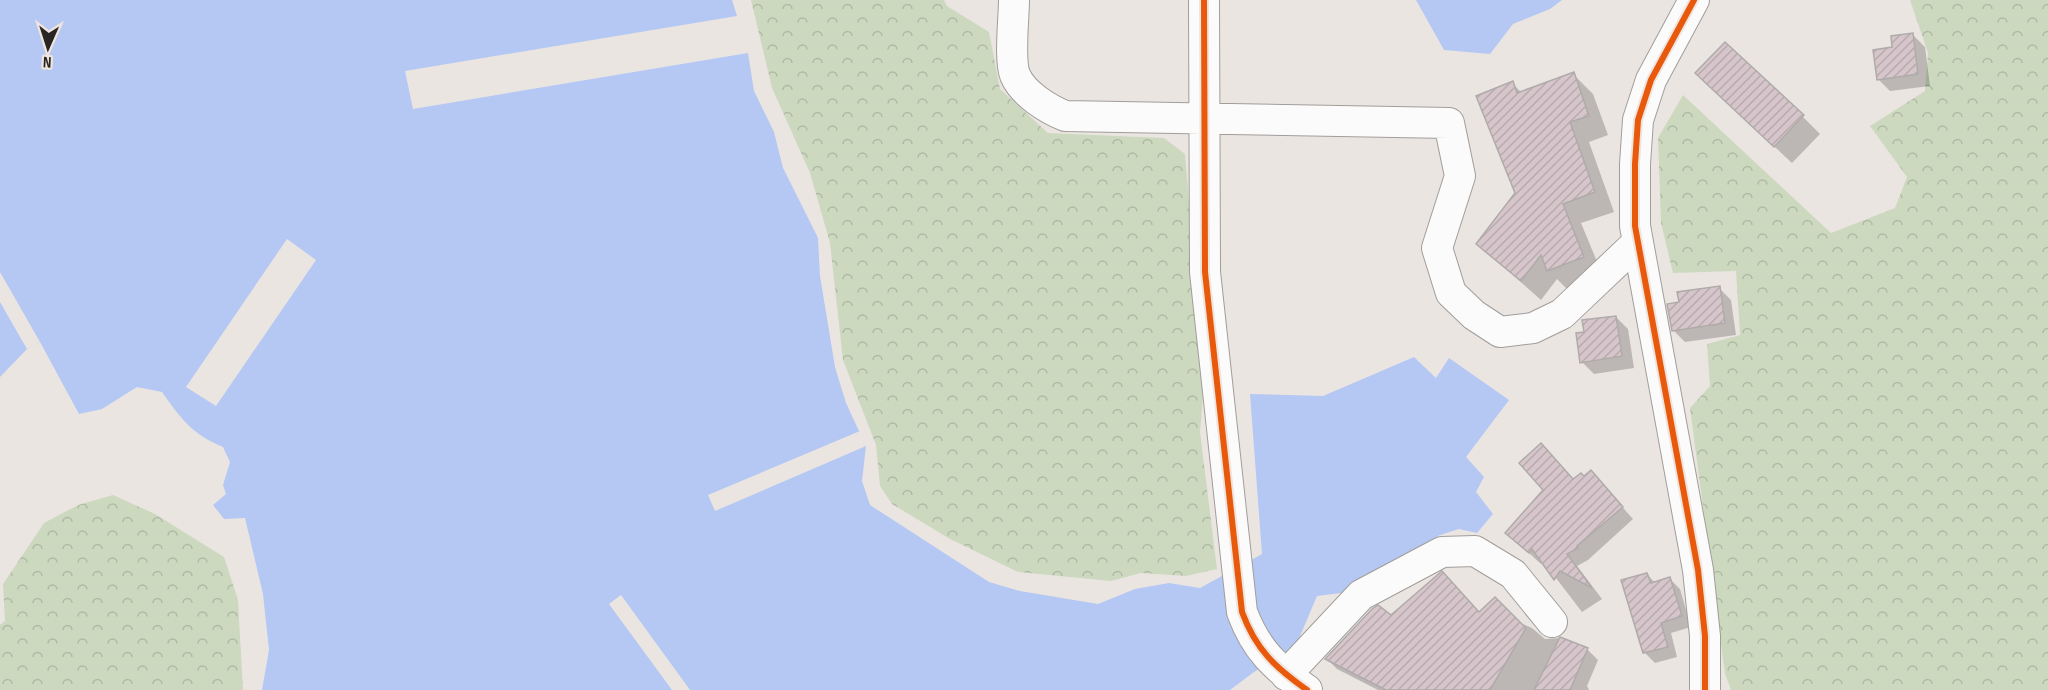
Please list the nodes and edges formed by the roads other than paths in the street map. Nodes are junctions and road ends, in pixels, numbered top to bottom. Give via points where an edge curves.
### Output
1 (1014, 0) edge
2 (1204, 0) edge
3 (1694, 0) edge
4 (1203, 118) junction
5 (1638, 242) junction
6 (1552, 622) dead end
7 (1290, 678) edge
8 (1705, 690) edge

1 - 4 street via 1015,75 1052,110 1078,117
2 - 4 street
3 - 5 street via 1651,80 1638,120
4 - 5 street via 1449,123 1460,176 1437,248 1451,293 1500,332 1533,328 1562,314
4 - 7 street via 1206,272 1242,612 1255,642
5 - 8 street via 1698,570 1705,636
6 - 7 street via 1513,574 1475,551 1443,552 1361,595

